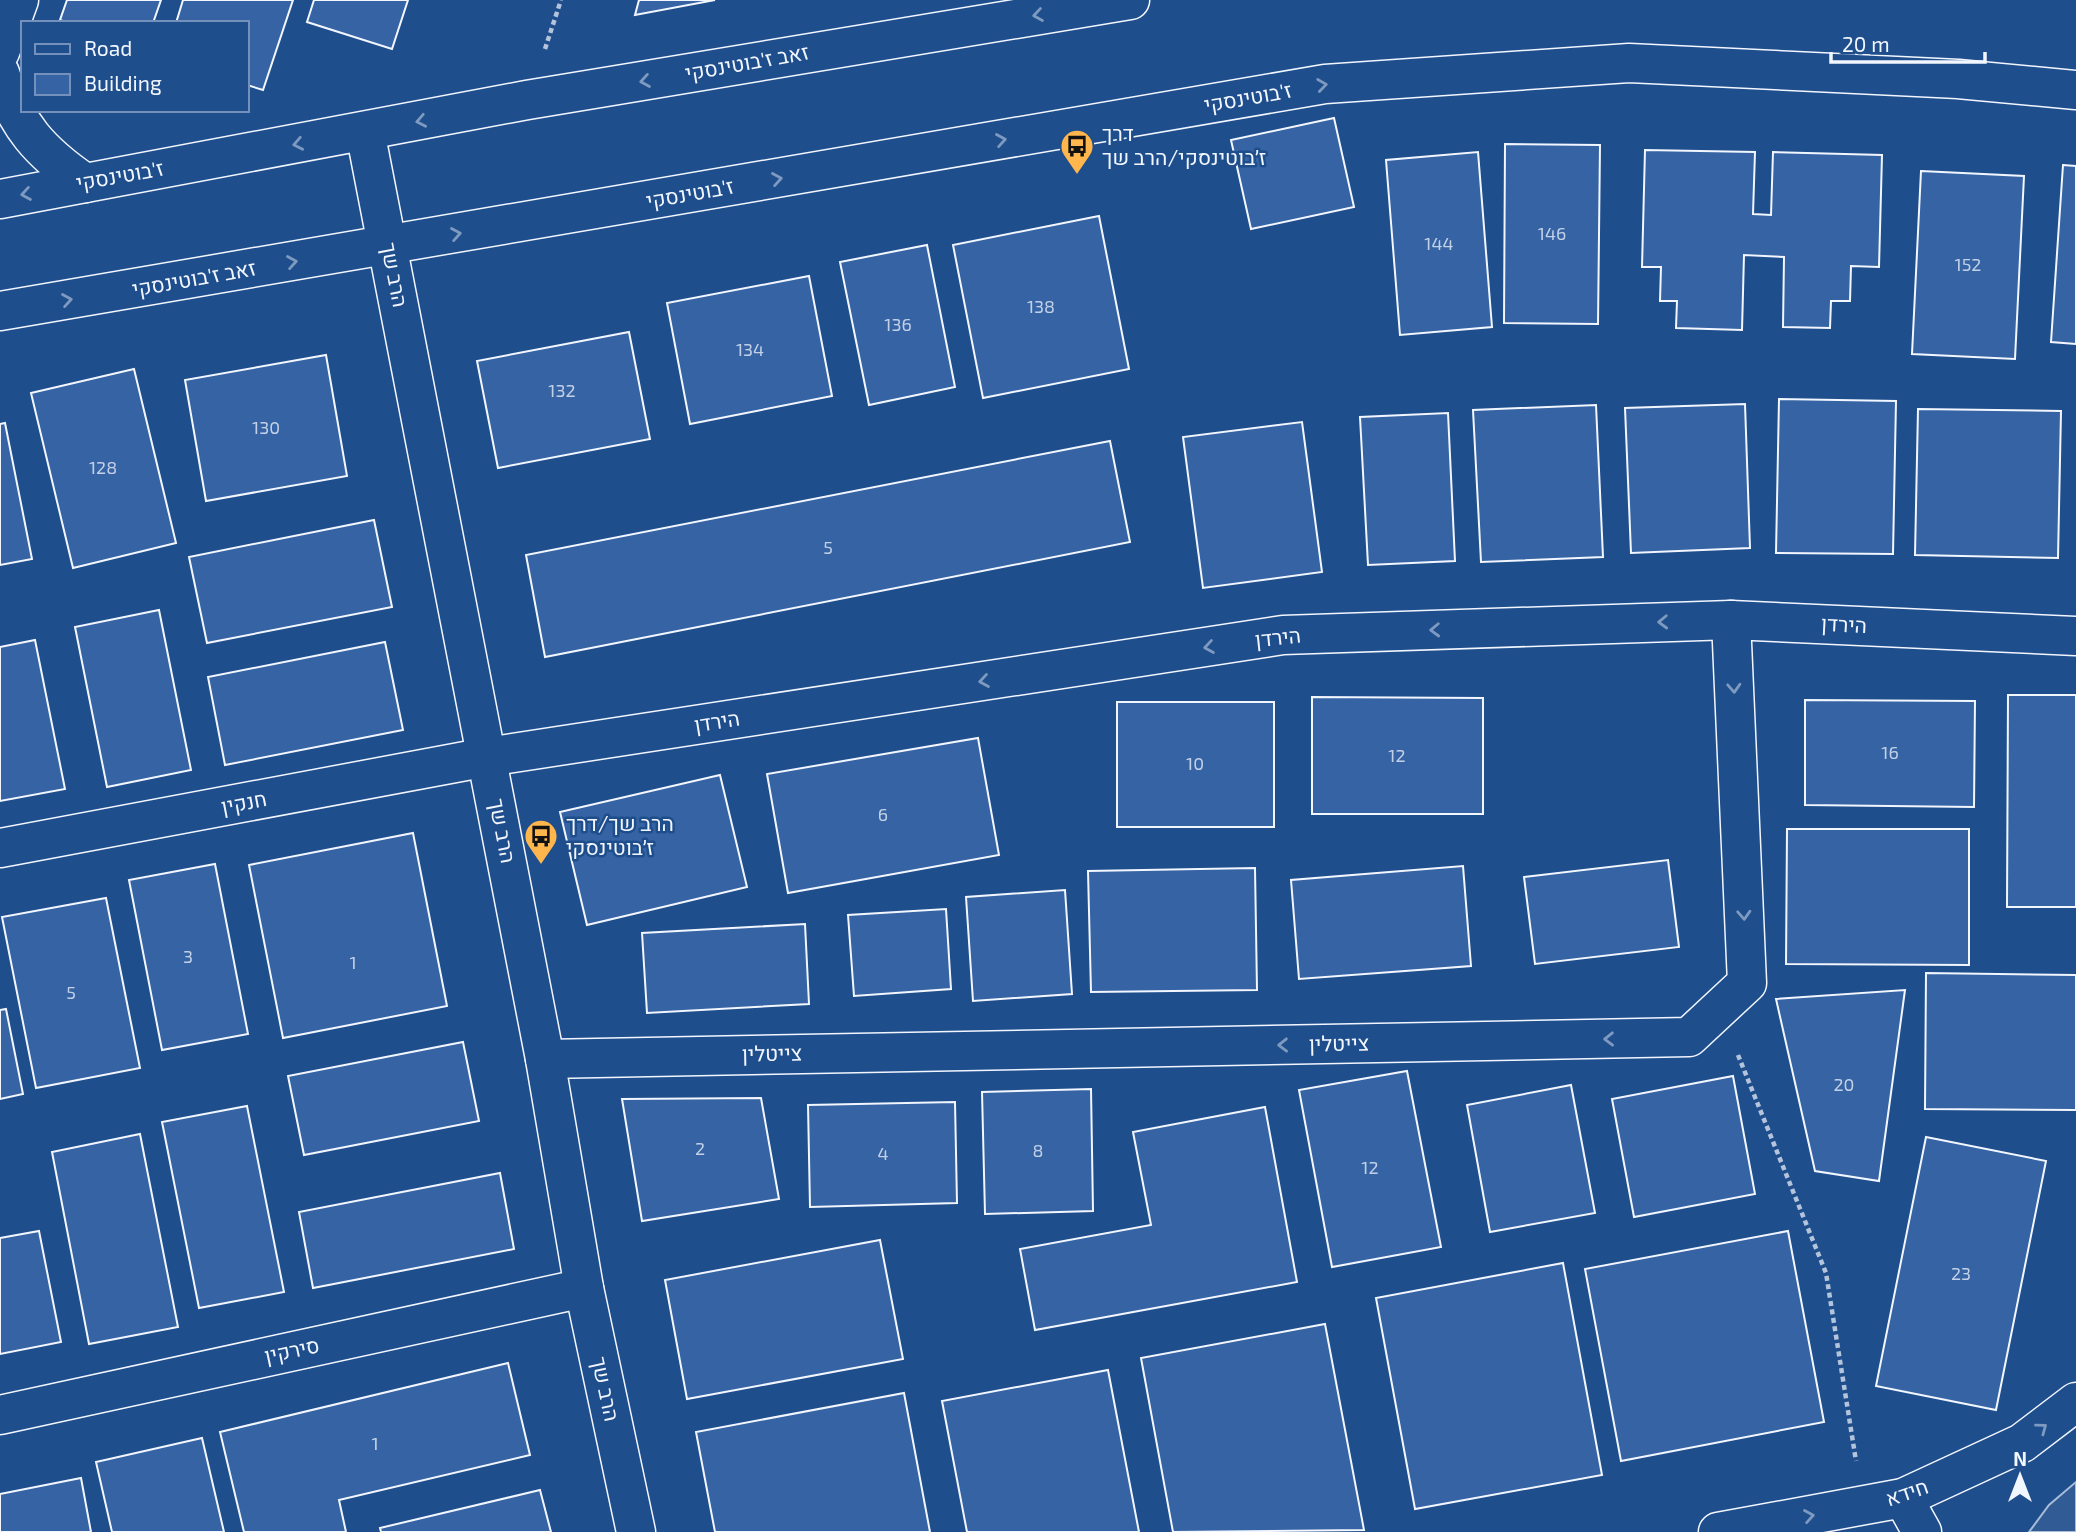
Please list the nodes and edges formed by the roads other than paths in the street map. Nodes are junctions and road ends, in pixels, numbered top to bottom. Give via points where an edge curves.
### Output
1 (19, 0) edge
2 (1130, 0) edge
3 (0, 52) edge
4 (0, 73) edge
5 (2076, 90) edge
6 (365, 131) junction
7 (85, 183) junction
8 (0, 199) edge
9 (389, 246) junction
10 (0, 311) edge
11 (1731, 620) junction
12 (2076, 636) edge
13 (487, 757) junction
14 (0, 848) edge
15 (545, 1059) junction
16 (584, 1288) junction
17 (2076, 1402) edge
18 (0, 1415) edge
19 (1903, 1498) junction
20 (636, 1532) edge
21 (1718, 1532) edge
22 (1922, 1532) edge

1 - 3 street
2 -> 6 street, זאב ז'בוטינסקי
4 - 7 street via 7,99 27,133 56,163
9 -> 5 street, ז'בוטינסקי via 1325,84 1629,63 1958,79
6 -> 7 street, ז'בוטינסקי
6 - 9 street, הרב שך
7 -> 8 street, ז'בוטינסקי
10 -> 9 street, זאב ז'בוטינסקי
9 - 13 street, הרב שך
11 - 12 street, הירדן
11 -> 13 street, הירדן via 1283,635
11 -> 15 street, צייטלין via 1747,983 1689,1037
13 - 14 street, חנקין
13 - 15 street, הרב שך
15 - 16 street, הרב שך
16 - 18 street, סירקין
16 - 20 street, הרב שך
19 -> 17 street, חידא via 2021,1443
21 -> 19 street, חידא
19 - 22 street

